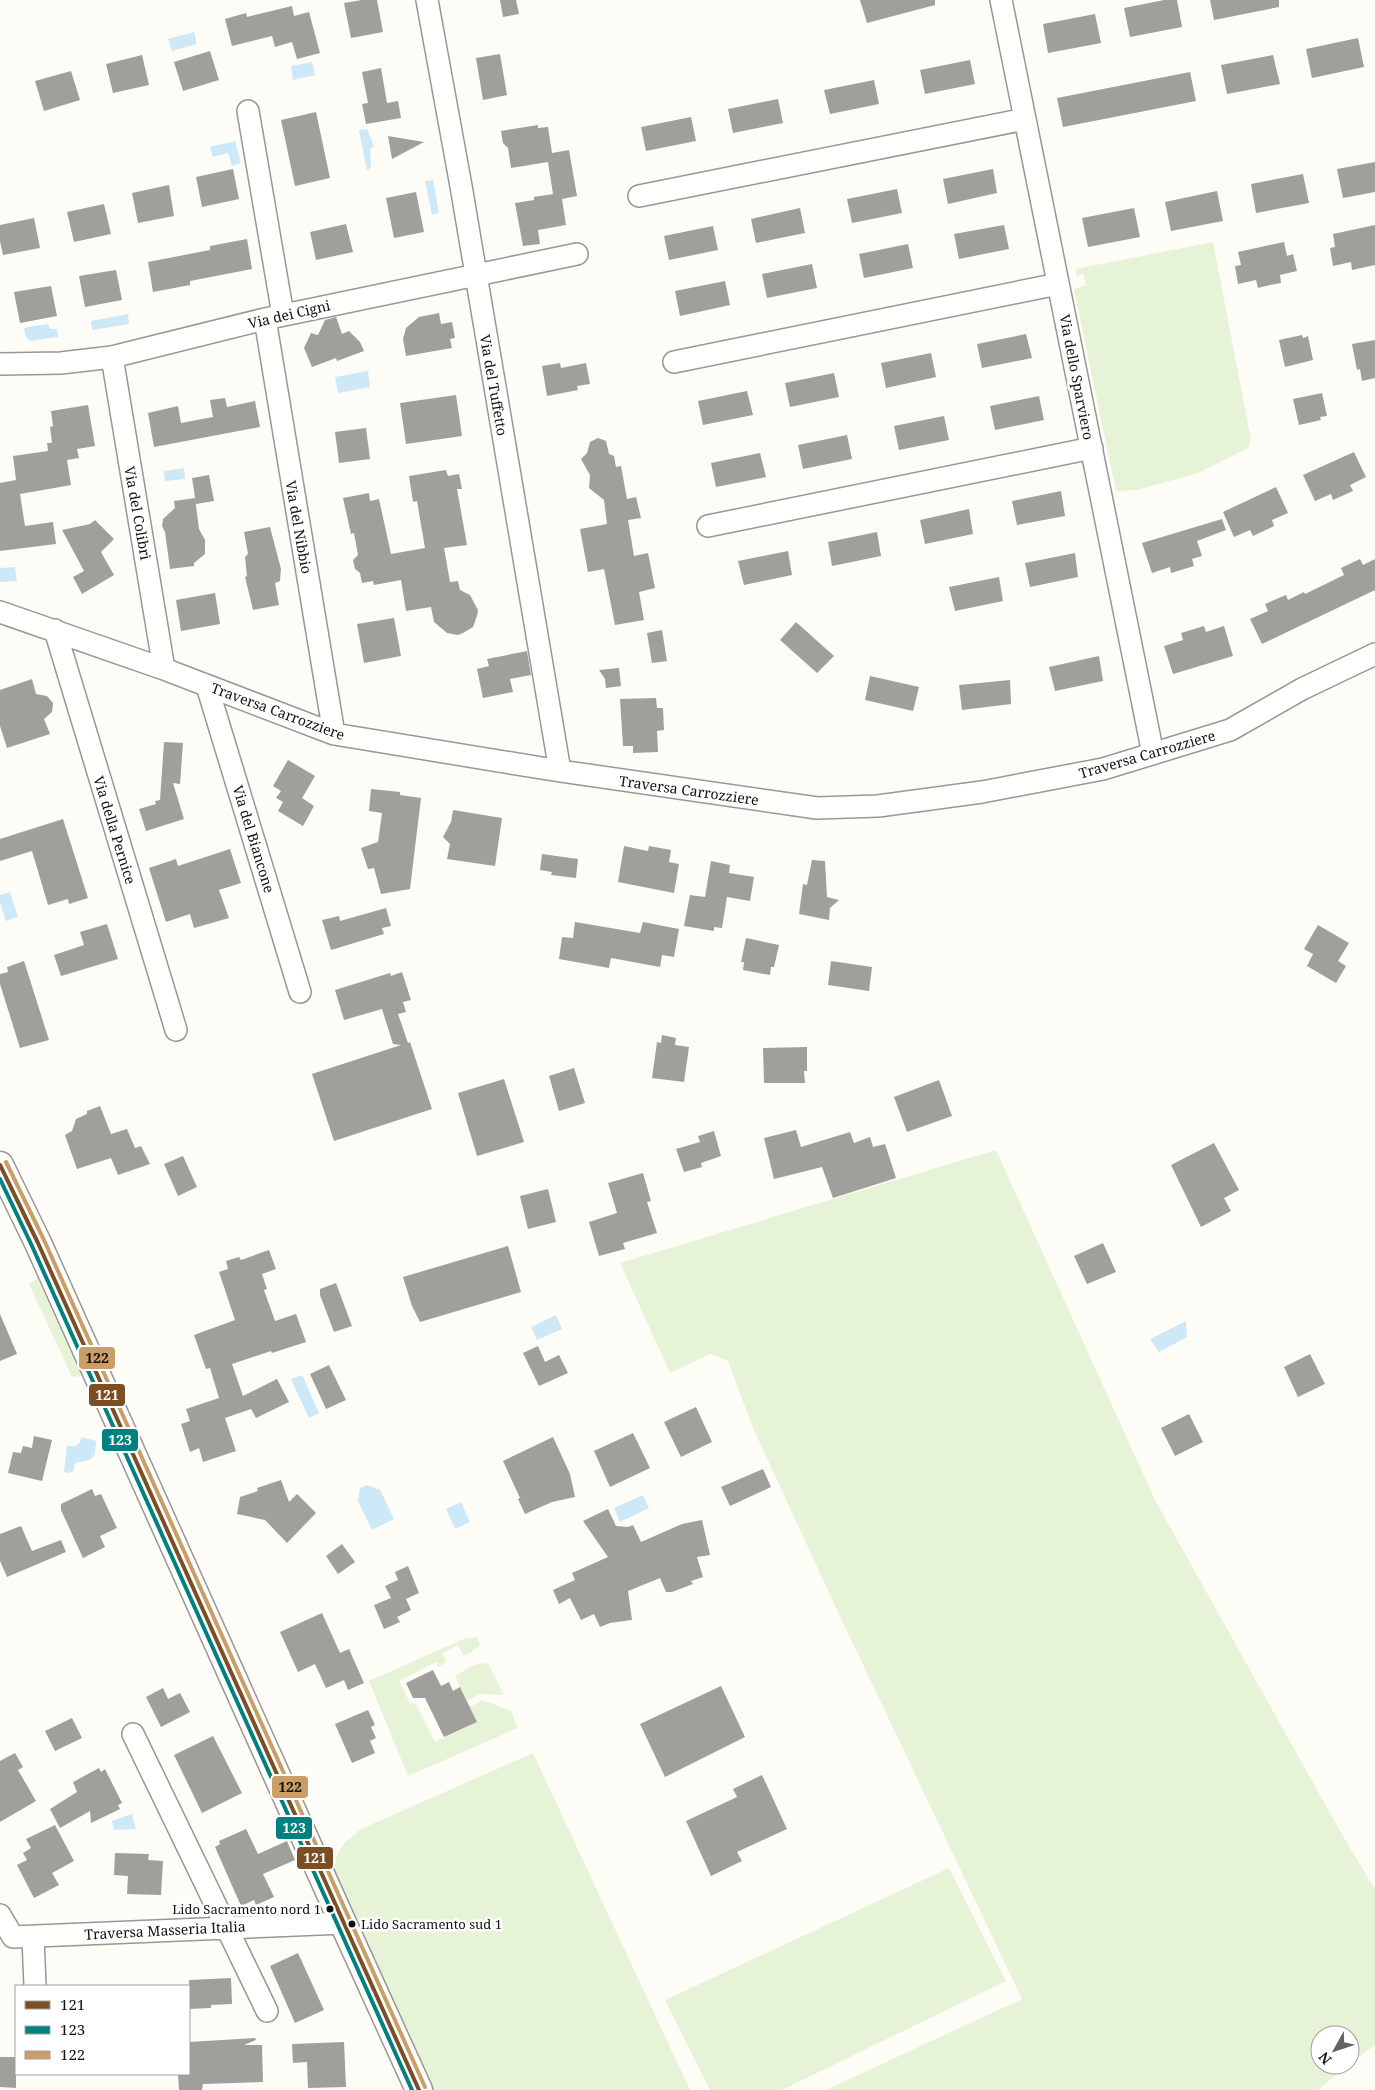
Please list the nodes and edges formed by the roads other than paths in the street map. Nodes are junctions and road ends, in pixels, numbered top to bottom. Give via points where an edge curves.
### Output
1 (427, 0) edge
2 (1001, 0) edge
3 (248, 111) dead end
4 (1025, 118) junction
5 (639, 196) dead end
6 (577, 254) dead end
7 (475, 274) junction
8 (1058, 284) junction
9 (274, 317) junction
10 (112, 357) junction
11 (674, 362) dead end
12 (0, 364) edge
13 (1092, 448) junction
14 (708, 526) dead end
15 (0, 612) edge
16 (55, 630) junction
17 (1375, 654) edge
18 (164, 669) junction
19 (207, 686) junction
20 (334, 734) junction
21 (1153, 754) junction
22 (560, 771) junction
23 (300, 992) dead end
24 (176, 1030) dead end
25 (0, 1165) edge
26 (133, 1734) dead end
27 (0, 1915) edge
28 (343, 1923) junction
29 (227, 1927) junction
30 (15, 1937) edge
31 (35, 1985) edge
32 (267, 2011) dead end
33 (420, 2090) edge

1 - 7 street, Via del Tuffetto
2 - 4 street, Via dello Sparviero
3 - 9 street, Via del Nibbio
4 - 5 street
4 - 8 street, Via dello Sparviero
6 - 7 street, Via dei Cigni
7 - 9 street, Via dei Cigni
7 - 22 street, Via del Tuffetto
8 - 11 street
8 - 13 street, Via dello Sparviero
9 - 10 street, Via dei Cigni
9 - 20 street, Via del Nibbio
10 - 12 street, Via dei Cigni via 61,363
10 - 18 street, Via del Colibrì
13 - 14 street
13 - 21 street, Via dello Sparviero
15 - 16 street, Traversa Carrozziere
16 - 18 street, Traversa Carrozziere
16 - 24 street, Via della Pernice
17 - 21 street, Traversa Carrozziere via 1302,689 1230,730
18 - 19 street, Traversa Carrozziere
19 - 20 street, Traversa Carrozziere
19 - 23 street, Via del Biancone
20 - 22 street, Traversa Carrozziere
21 - 22 street, Traversa Carrozziere via 1103,769 982,792 878,806 816,808
25 - 28 street
26 - 29 street
27 - 30 street
28 - 29 street, Traversa Masseria Italia
28 - 33 street
29 - 30 street, Traversa Masseria Italia
29 - 32 street
30 - 31 street

